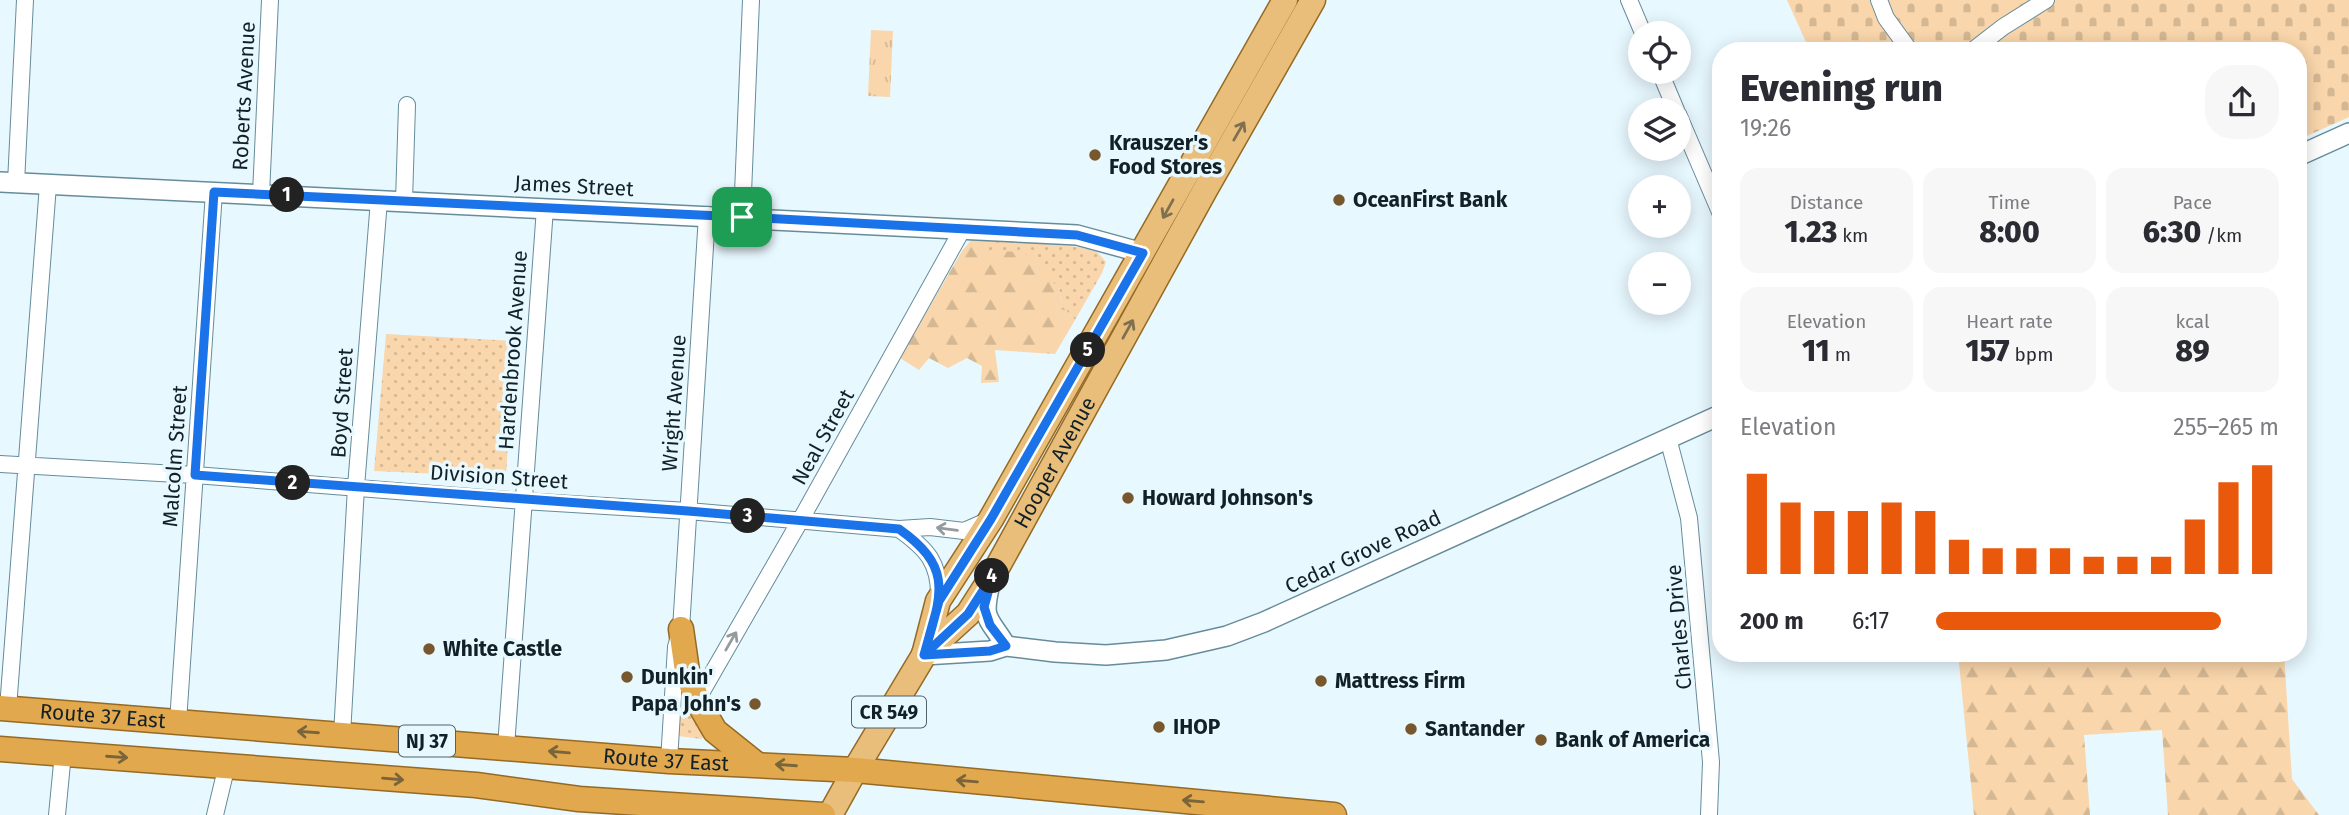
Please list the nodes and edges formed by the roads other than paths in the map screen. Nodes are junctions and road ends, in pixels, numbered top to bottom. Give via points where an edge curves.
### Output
1 (25, 0) edge
2 (270, 0) edge
3 (751, 0) edge
4 (1285, 0) edge
5 (1313, 0) edge
6 (1629, 0) edge
7 (1879, 0) edge
8 (2046, 0) edge
9 (1638, 21) edge
10 (1903, 42) edge
11 (1984, 42) edge
12 (407, 105) dead end
13 (2349, 133) edge
14 (1691, 145) edge
15 (2307, 152) edge
16 (8, 182) edge
17 (48, 185) junction
18 (214, 192) junction
19 (1712, 193) edge
20 (261, 194) junction
21 (379, 200) junction
22 (404, 201) junction
23 (545, 208) junction
24 (707, 215) junction
25 (742, 217) junction
26 (962, 230) junction
27 (1143, 253) junction
28 (1712, 419) edge
29 (1668, 438) junction
30 (0, 464) edge
31 (25, 466) junction
32 (195, 475) junction
33 (356, 487) junction
34 (523, 500) junction
35 (688, 511) junction
36 (991, 519) junction
37 (800, 521) junction
38 (899, 529) junction
39 (993, 575) junction
40 (939, 601) junction
41 (681, 629) junction
42 (1006, 646) junction
43 (924, 655) junction
44 (697, 700) junction
45 (4, 708) edge
46 (177, 722) junction
47 (342, 735) junction
48 (506, 747) junction
49 (0, 749) edge
50 (63, 753) junction
51 (669, 761) junction
52 (755, 763) junction
53 (227, 765) junction
54 (855, 770) junction
55 (660, 809) edge
56 (57, 815) edge
57 (215, 815) edge
58 (823, 815) edge
59 (831, 815) edge
60 (1334, 815) edge
61 (1709, 815) edge

1 - 16 street
2 - 20 street, Roberts Avenue
3 - 25 street
4 -> 27 main road, Hooper Avenue / CR 549
39 -> 5 main road, Hooper Avenue / CR 549
6 - 9 street
7 - 10 street
8 - 11 street
12 - 22 street
13 - 15 street
14 - 19 street
16 - 17 street, James Street
17 - 18 street, James Street
17 - 31 street
18 - 20 street, James Street
18 - 32 street, Malcolm Street
20 - 21 street, James Street
21 - 22 street, James Street
21 - 33 street, Boyd Street
22 - 23 street, James Street
23 - 24 street, James Street
23 - 34 street, Hardenbrook Avenue
24 - 25 street, James Street
24 - 35 street, Wright Avenue
25 - 26 street, James Street
26 - 27 street, James Street via 1077,235
26 - 37 street, Neal Street
27 - 36 main road, Hooper Avenue / CR 549
28 - 29 street, Cedar Grove Road
29 - 42 street, Cedar Grove Road via 1227,636 1166,650 1107,655
29 - 61 street, Charles Drive via 1689,518 1711,762
30 - 31 street, Division Street
31 - 32 street, Division Street
31 - 45 street
32 - 33 street, Division Street
32 - 46 street, Malcolm Street
33 - 34 street, Division Street
33 - 47 street, Boyd Street
34 - 35 street, Division Street
34 - 48 street, Hardenbrook Avenue
35 - 37 street, Division Street
35 - 41 street, Wright Avenue
36 -> 38 street, Division Street via 964,531
36 - 40 main road, Hooper Avenue / CR 549
37 - 38 street, Division Street
44 -> 37 street, Neal Street
38 - 40 street via 931,557 939,579
39 - 42 street via 984,607 990,625
39 - 43 main road, Hooper Avenue / CR 549 via 968,614
40 - 43 main road, Hooper Avenue / CR 549
41 - 44 highway
41 - 51 street, Wright Avenue
42 - 43 street, Cedar Grove Road
43 - 54 main road, Hooper Avenue / CR 549
44 - 52 highway via 715,732
45 - 46 highway, Route 37 East / NJ 37
47 -> 46 highway, Route 37 East / NJ 37
47 - 48 highway, Route 37 East / NJ 37
51 -> 48 highway, Route 37 East / NJ 37
49 - 50 highway, Route 37 East / NJ 37
50 -> 53 highway, Route 37 East / NJ 37
50 - 56 street
51 - 52 highway, Route 37 East / NJ 37
54 -> 52 highway, Route 37 East / NJ 37
53 -> 55 highway, Route 37 East / NJ 37 via 476,785
53 - 57 street
54 - 59 main road, Hooper Avenue / CR 549
60 -> 54 highway, Route 37 East / NJ 37
55 - 58 highway, Route 37 East / NJ 37

